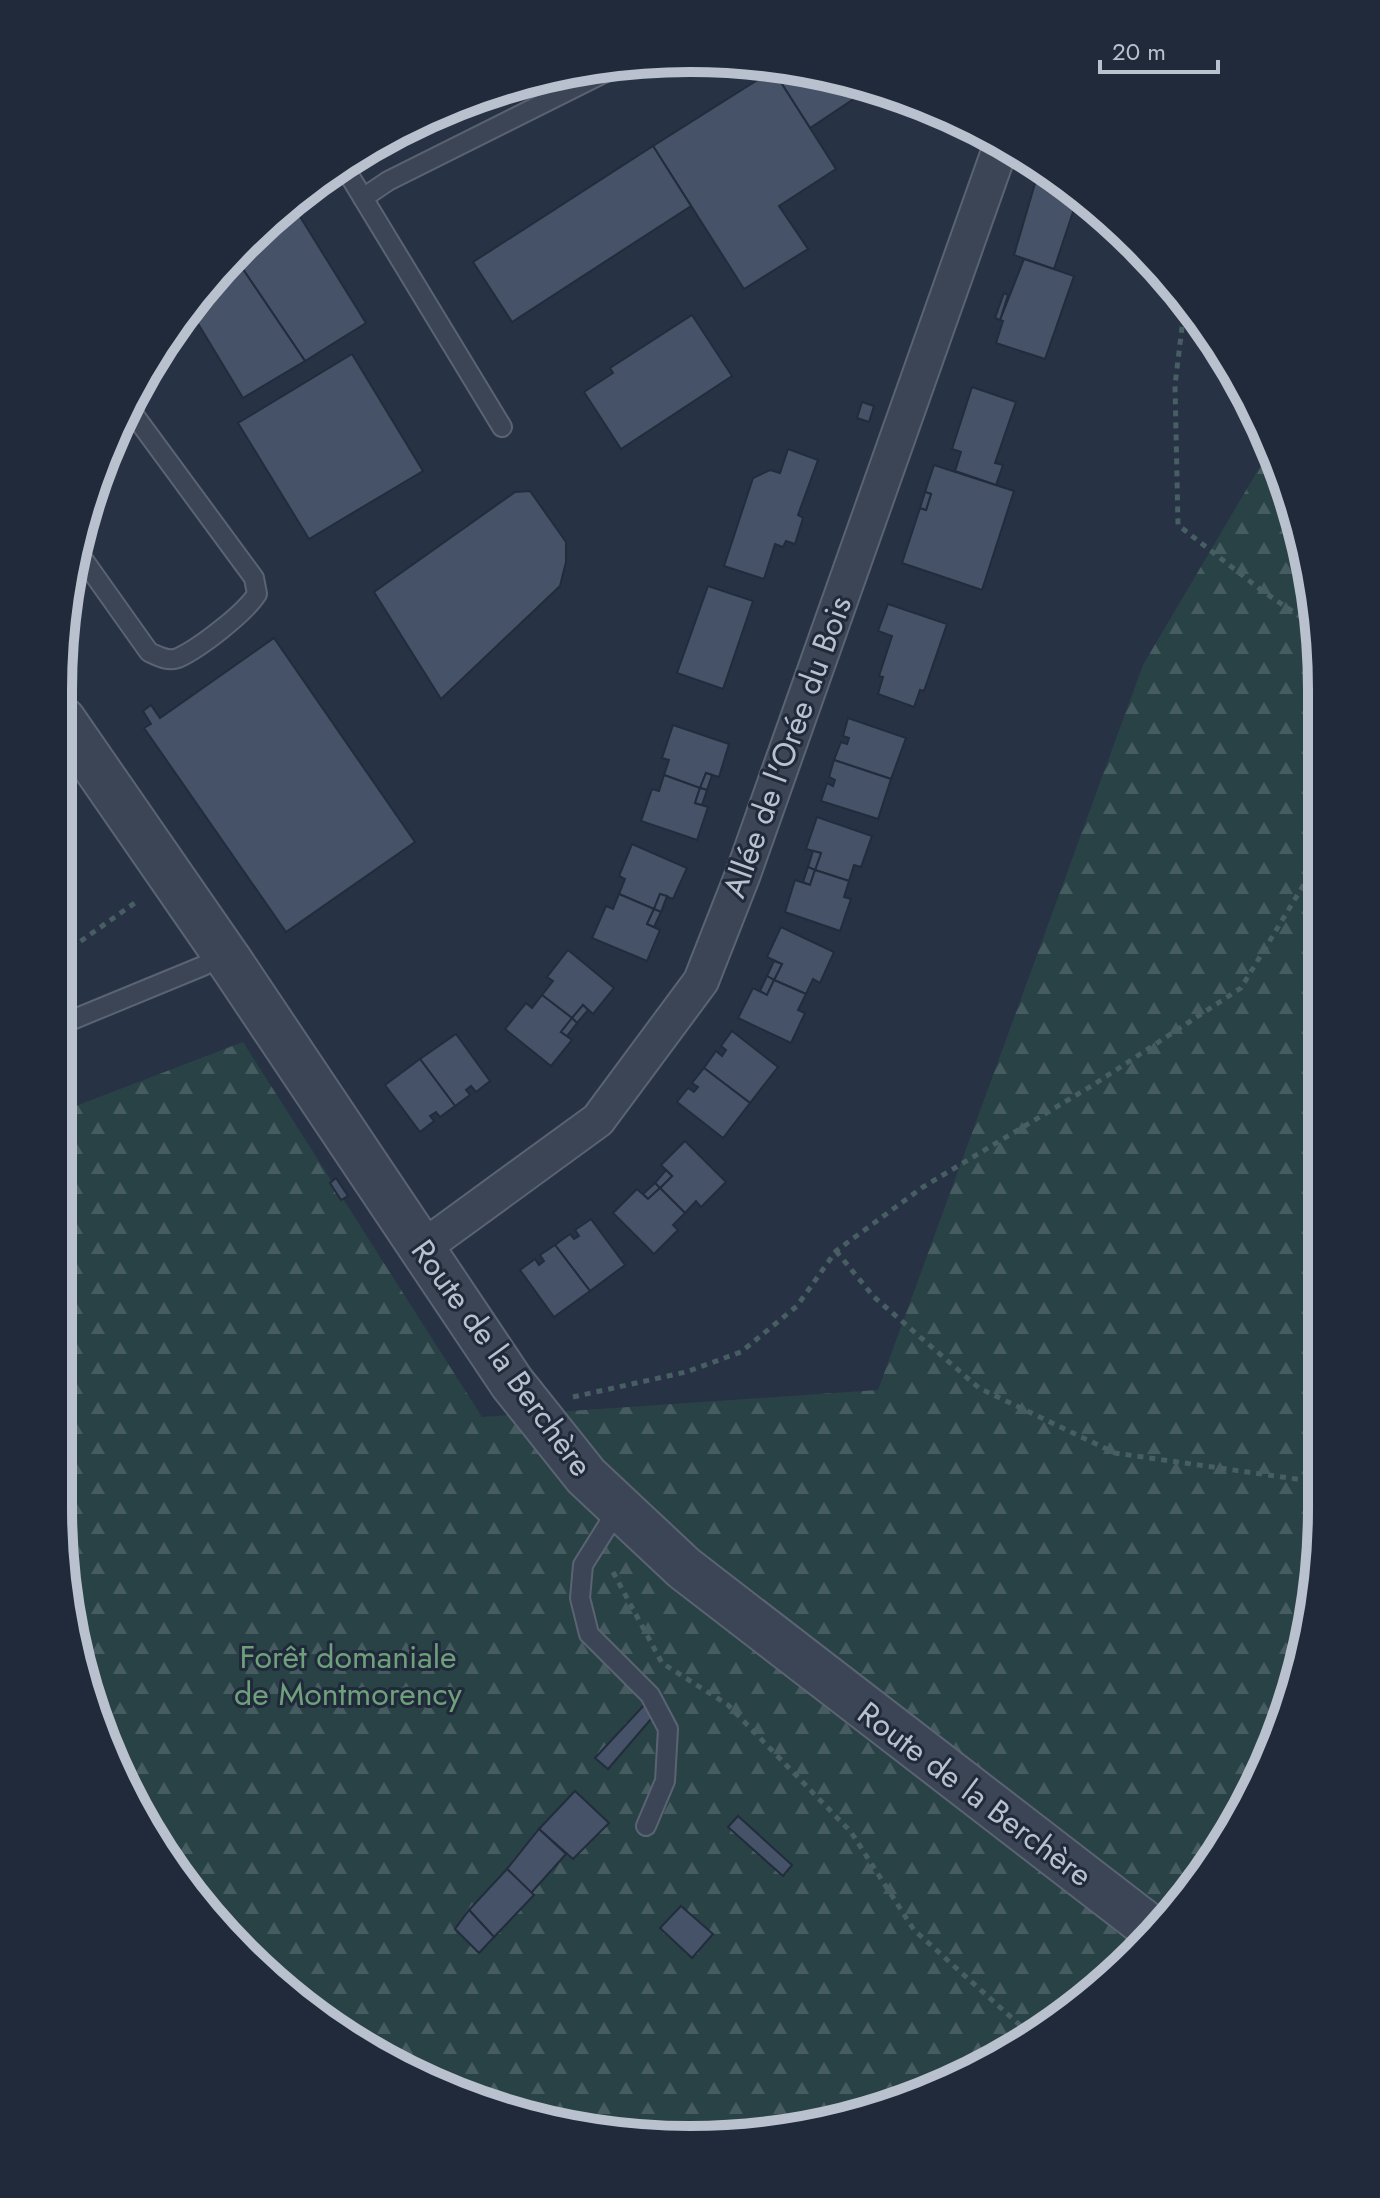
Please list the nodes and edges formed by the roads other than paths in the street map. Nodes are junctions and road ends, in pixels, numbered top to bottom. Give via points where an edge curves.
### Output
1 (589, 80) edge
2 (998, 154) edge
3 (349, 175) edge
4 (363, 198) junction
5 (136, 417) edge
6 (502, 427) dead end
7 (85, 563) edge
8 (72, 733) edge
9 (225, 953) junction
10 (72, 1020) edge
11 (421, 1249) junction
12 (618, 1509) junction
13 (646, 1826) dead end
14 (1146, 1924) edge

1 - 4 lane
2 - 11 street, Allée de l'Orée du Bois via 701,981 598,1120
3 - 4 lane
4 - 6 lane
5 - 7 lane via 254,578 257,594 248,607 177,659 162,658 149,652
8 - 9 street, Route de la Berchère
9 - 10 lane
9 - 11 street, Route de la Berchère
11 - 12 street, Route de la Berchère via 562,1450
12 - 13 lane via 583,1565 580,1598 589,1634 650,1695 668,1729 665,1781
12 - 14 street, Route de la Berchère via 684,1568

